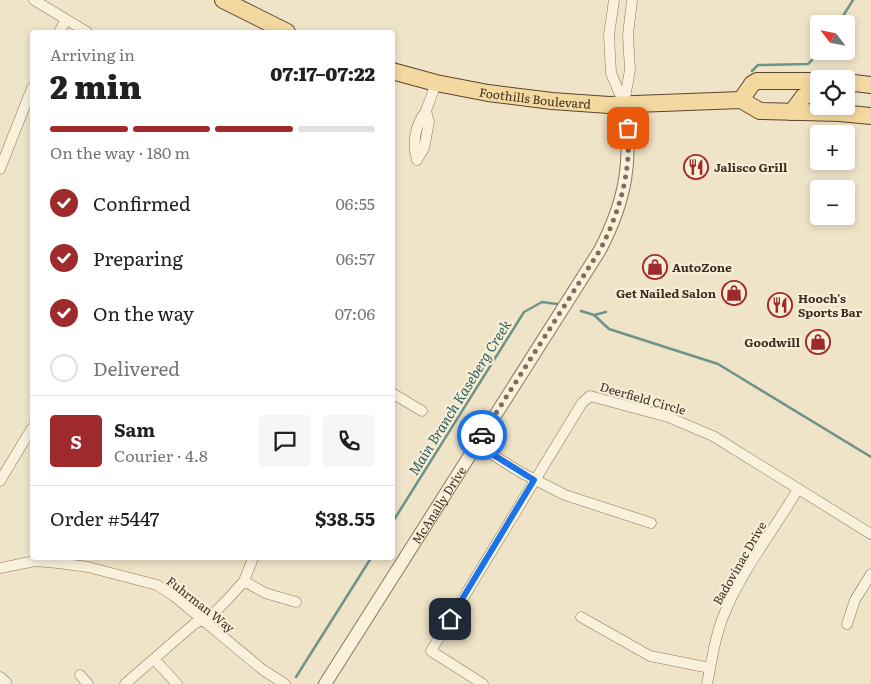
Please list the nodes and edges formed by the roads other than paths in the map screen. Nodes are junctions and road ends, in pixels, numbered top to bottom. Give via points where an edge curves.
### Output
1 (34, 0) edge
2 (222, 0) edge
3 (614, 0) edge
4 (632, 0) edge
5 (66, 20) junction
6 (61, 30) edge
7 (84, 30) edge
8 (283, 30) edge
9 (395, 72) edge
10 (810, 81) edge
11 (436, 83) junction
12 (855, 83) edge
13 (871, 85) edge
14 (30, 93) edge
15 (810, 94) edge
16 (741, 100) junction
17 (624, 104) junction
18 (792, 112) junction
19 (871, 116) edge
20 (417, 160) dead end
21 (0, 170) edge
22 (395, 395) edge
23 (422, 411) dead end
24 (29, 441) edge
25 (476, 444) junction
26 (534, 480) junction
27 (0, 481) edge
28 (798, 489) junction
29 (652, 523) dead end
30 (871, 534) edge
31 (252, 560) edge
32 (1, 564) edge
33 (871, 574) edge
34 (244, 580) junction
35 (296, 602) dead end
36 (581, 617) dead end
37 (203, 619) junction
38 (847, 624) dead end
39 (154, 659) junction
40 (710, 668) junction
41 (80, 675) dead end
42 (88, 684) edge
43 (125, 684) edge
44 (177, 684) edge
45 (285, 684) edge
46 (325, 684) edge
47 (483, 684) edge
48 (707, 684) edge

1 - 5 street
2 - 8 main road
3 - 17 street, McAnally Drive via 609,35 611,73
4 - 17 street, McAnally Drive via 628,35 630,70
5 - 6 street
5 - 7 street
9 - 11 main road, Foothills Boulevard
10 - 16 main road via 757,81
11 - 17 main road, Foothills Boulevard via 552,101
11 - 20 street via 426,111 429,122 426,140
12 - 13 main road
14 - 21 street
15 - 18 main road via 803,97
16 - 17 main road, Foothills Boulevard
16 - 18 main road, Foothills Boulevard via 760,111
17 - 25 street, McAnally Drive via 628,134 627,174 614,222 600,250
18 - 19 main road, Foothills Boulevard
22 - 23 street
24 - 27 street
25 - 26 street
25 - 46 street, McAnally Drive
26 - 28 street, Deerfield Circle via 582,403 590,396 692,425
26 - 29 street via 565,495
26 - 47 street, Deerfield Circle via 431,651
28 - 30 street, Deerfield Circle
28 - 40 street, Badovinac Drive via 733,595 717,636
31 - 34 street
32 - 37 street, Fuhrman Way via 58,563 148,582 169,592
33 - 38 street via 855,600
34 - 35 street via 265,593
34 - 37 street via 212,615
36 - 40 street via 650,656
37 - 39 street
37 - 45 street, Fuhrman Way via 254,663
39 - 43 street
39 - 44 street
40 - 48 street, Badovinac Drive
41 - 42 street

